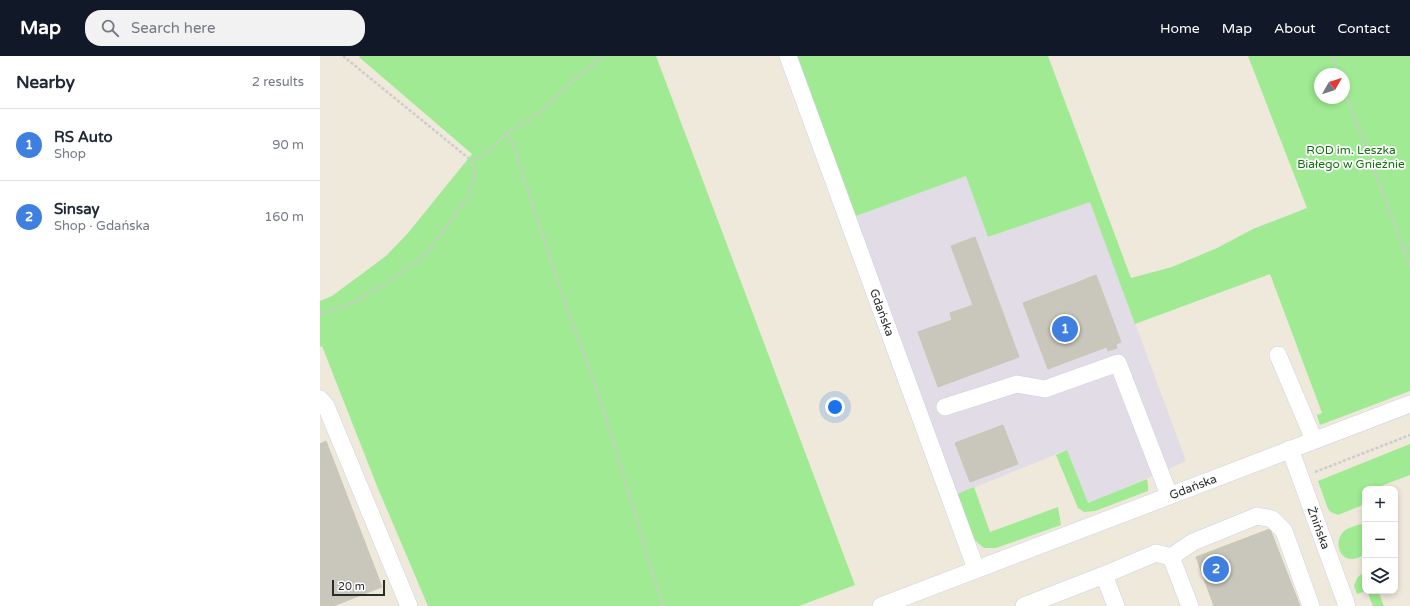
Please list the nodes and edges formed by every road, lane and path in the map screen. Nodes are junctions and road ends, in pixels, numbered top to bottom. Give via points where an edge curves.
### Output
1 (343, 56) edge
2 (603, 56) edge
3 (788, 56) edge
4 (1332, 56) edge
5 (1336, 68) edge
6 (1350, 104) edge
7 (508, 133) junction
8 (472, 161) junction
9 (1410, 244) edge
10 (1403, 247) junction
11 (1410, 266) edge
12 (320, 314) edge
13 (1278, 355) dead end
14 (320, 400) edge
15 (1410, 404) edge
16 (945, 407) dead end
17 (1314, 440) junction
18 (1290, 449) junction
19 (1169, 495) junction
20 (1171, 557) junction
21 (976, 569) junction
22 (1104, 575) junction
23 (885, 605) edge
24 (409, 606) edge
25 (663, 606) edge
26 (1024, 606) edge
27 (1116, 606) edge
28 (1190, 606) edge
29 (1311, 606) edge
30 (1347, 606) edge

1 - 8 path
2 - 7 path via 540,112
3 - 21 street, Gdańska
4 - 5 path
6 - 10 path
7 - 8 path via 487,152
7 - 25 path via 567,309 596,386
8 - 12 path via 475,177 469,194 424,256 352,303
9 - 10 path
10 - 11 path
13 - 17 street
14 - 24 street via 326,406
15 - 17 street, Gdańska
16 - 19 street via 1017,384 1045,389 1118,362
17 - 18 street, Gdańska
18 - 19 street, Gdańska
18 - 30 street, Żnińska
19 - 21 street, Gdańska
20 - 22 street via 1156,554
20 - 28 street
20 - 29 street via 1193,542 1258,516 1272,519 1284,531
21 - 23 street, Gdańska
22 - 26 street
22 - 27 street

